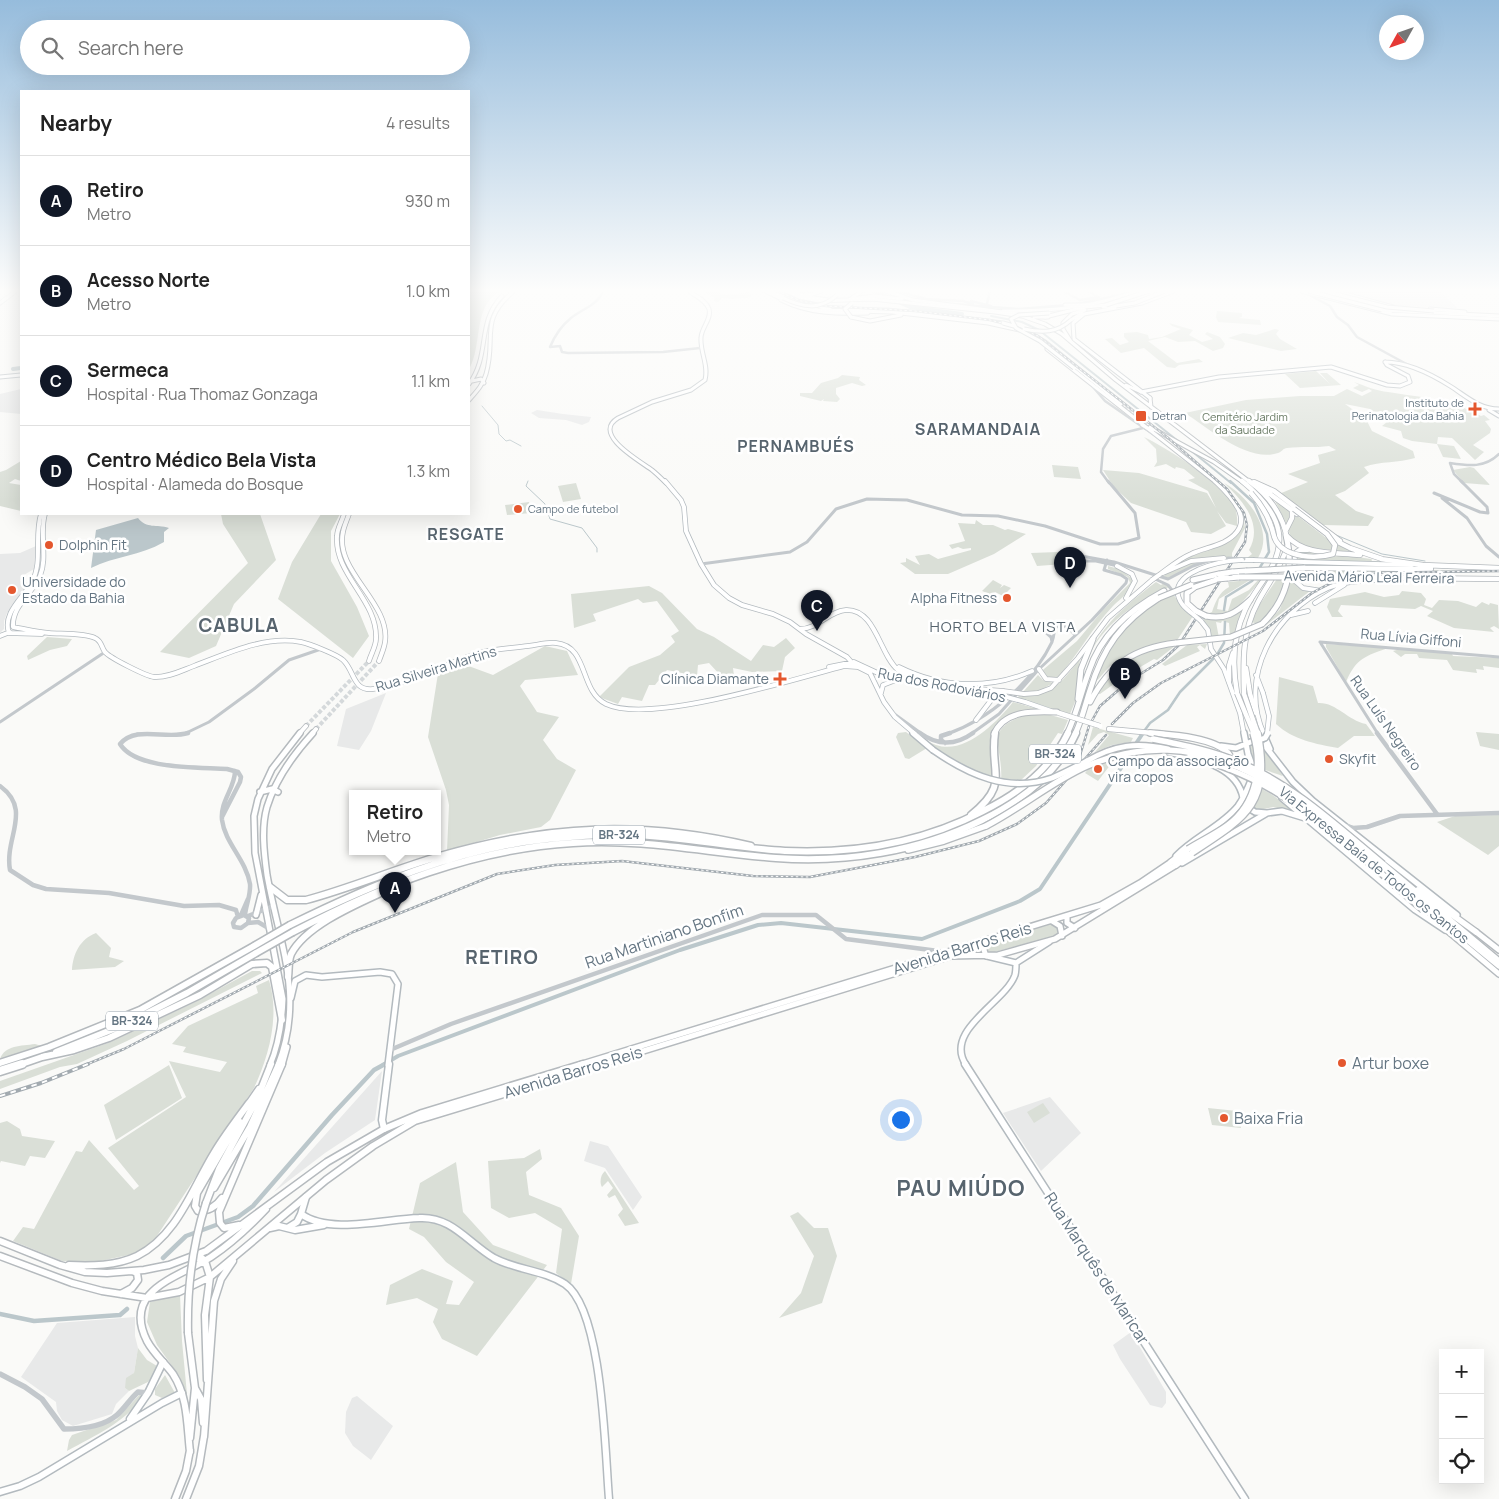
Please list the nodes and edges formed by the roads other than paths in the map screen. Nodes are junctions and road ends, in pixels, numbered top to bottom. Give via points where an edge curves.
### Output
1 (482, 361) edge
2 (487, 361) edge
3 (704, 361) edge
4 (1064, 361) edge
5 (1064, 361) edge
6 (1067, 361) edge
7 (1093, 361) edge
8 (1102, 361) edge
9 (1401, 361) edge
10 (1414, 368) junction
11 (1074, 369) junction
12 (1079, 370) junction
13 (20, 376) edge
14 (0, 378) edge
15 (1116, 380) junction
16 (472, 381) joint
17 (484, 383) junction
18 (1144, 393) junction
19 (1150, 398) joint
20 (470, 399) edge
21 (1121, 404) tunnel mouth
22 (1150, 407) junction
23 (1496, 410) edge
24 (1499, 416) edge
25 (1142, 427) junction
26 (1150, 427) tunnel mouth
27 (1188, 434) junction
28 (1169, 441) junction
29 (1499, 454) edge
30 (1243, 483) junction
31 (1256, 483) junction
32 (1293, 509) junction
33 (1277, 510) junction
34 (41, 515) edge
35 (45, 515) edge
36 (344, 515) edge
37 (349, 515) edge
38 (1286, 532) junction
39 (1344, 545) junction
40 (1314, 550) junction
41 (1076, 555) junction
42 (1499, 557) edge
43 (1227, 559) junction
44 (1382, 559) junction
45 (1079, 561) junction
46 (1107, 562) junction
47 (701, 564) junction
48 (1304, 565) junction
49 (1424, 565) junction
50 (1117, 566) junction
51 (1499, 569) edge
52 (37, 570) junction
53 (1161, 574) junction
54 (1301, 576) joint
55 (1218, 578) junction
56 (1446, 578) junction
57 (1499, 579) edge
58 (37, 582) junction
59 (1192, 582) junction
60 (1350, 583) junction
61 (1322, 591) junction
62 (25, 596) junction
63 (1250, 600) junction
64 (1315, 603) dead end
65 (1123, 604) junction
66 (1184, 605) junction
67 (1308, 611) dead end
68 (1195, 613) junction
69 (1290, 615) junction
70 (14, 628) junction
71 (808, 628) junction
72 (800, 629) junction
73 (1043, 630) dead end
74 (8, 631) junction
75 (46, 633) junction
76 (0, 635) edge
77 (809, 635) junction
78 (1075, 635) junction
79 (1093, 639) junction
80 (1052, 642) junction
81 (1320, 642) joint
82 (1236, 646) junction
83 (321, 649) junction
84 (105, 652) junction
85 (841, 653) junction
86 (1499, 658) edge
87 (378, 660) tunnel mouth
88 (890, 660) junction
89 (1244, 660) junction
90 (369, 661) tunnel mouth
91 (852, 662) junction
92 (842, 663) junction
93 (858, 668) junction
94 (1039, 669) junction
95 (1032, 671) junction
96 (1256, 674) junction
97 (799, 677) junction
98 (971, 679) dead end
99 (1058, 680) junction
100 (912, 681) junction
101 (1229, 681) junction
102 (954, 682) junction
103 (933, 683) junction
104 (944, 684) junction
105 (967, 686) junction
106 (1002, 694) junction
107 (881, 697) junction
108 (1077, 709) junction
109 (889, 710) junction
110 (1058, 713) junction
111 (1256, 713) junction
112 (1083, 715) junction
113 (976, 720) junction
114 (0, 722) edge
115 (1077, 723) junction
116 (306, 726) tunnel mouth
117 (964, 728) junction
118 (1244, 728) junction
119 (316, 729) tunnel mouth
120 (1109, 729) joint
121 (1263, 732) junction
122 (1134, 734) junction
123 (970, 735) junction
124 (1259, 740) junction
125 (1247, 743) junction
126 (945, 744) junction
127 (1217, 745) junction
128 (1274, 757) junction
129 (1087, 761) junction
130 (1253, 766) junction
131 (1217, 767) junction
132 (235, 770) junction
133 (0, 786) edge
134 (272, 789) junction
135 (260, 792) junction
136 (278, 792) dead end
137 (1243, 800) junction
138 (1319, 807) junction
139 (1236, 810) junction
140 (1267, 813) junction
141 (1499, 813) edge
142 (1437, 814) junction
143 (222, 817) junction
144 (1310, 821) junction
145 (960, 822) junction
146 (1250, 822) junction
147 (587, 829) junction
148 (1361, 829) junction
149 (1352, 834) junction
150 (533, 841) junction
151 (1338, 844) junction
152 (1365, 844) junction
153 (765, 850) junction
154 (1190, 851) junction
155 (880, 853) junction
156 (1173, 864) junction
157 (1381, 866) junction
158 (417, 876) junction
159 (270, 887) junction
160 (262, 889) junction
161 (274, 906) junction
162 (1427, 906) junction
163 (265, 909) junction
164 (256, 915) junction
165 (243, 916) junction
166 (1067, 916) junction
167 (1050, 921) junction
168 (248, 923) junction
169 (291, 928) junction
170 (1076, 928) junction
171 (270, 929) junction
172 (1476, 932) junction
173 (1451, 933) junction
174 (1062, 936) junction
175 (984, 942) junction
176 (1049, 942) junction
177 (255, 950) junction
178 (1499, 950) edge
179 (949, 952) junction
180 (986, 956) junction
181 (1499, 960) edge
182 (1016, 963) junction
183 (1499, 966) edge
184 (1499, 974) edge
185 (288, 977) junction
186 (291, 999) junction
187 (282, 1020) junction
188 (289, 1031) junction
189 (390, 1053) junction
190 (42, 1057) junction
191 (0, 1063) edge
192 (0, 1071) edge
193 (264, 1081) junction
194 (250, 1103) junction
195 (402, 1128) junction
196 (384, 1129) junction
197 (229, 1186) junction
198 (308, 1194) junction
199 (207, 1201) junction
200 (272, 1203) junction
201 (257, 1213) junction
202 (301, 1214) junction
203 (330, 1224) junction
204 (288, 1228) junction
205 (267, 1229) junction
206 (0, 1241) edge
207 (244, 1249) junction
208 (0, 1256) edge
209 (184, 1260) junction
210 (205, 1261) junction
211 (60, 1265) junction
212 (132, 1271) junction
213 (210, 1278) junction
214 (120, 1295) junction
215 (147, 1298) junction
216 (163, 1362) junction
217 (0, 1374) edge
218 (195, 1388) junction
219 (208, 1389) junction
220 (182, 1393) junction
221 (148, 1394) junction
222 (126, 1424) junction
223 (204, 1437) junction
224 (190, 1452) junction
225 (0, 1492) edge
226 (175, 1499) edge
227 (186, 1499) edge
228 (609, 1499) edge
229 (1245, 1499) edge

1 - 16 main road
2 - 17 main road
3 - 47 main road via 707,372 703,382 688,391 620,416 609,431 617,444 652,470 681,500 686,531
4 - 11 main road, bridge
5 - 11 main road
6 - 12 highway
7 - 15 highway
8 - 18 main road
9 - 10 street
10 - 18 main road via 1385,362 1408,376 1410,382 1400,386 1387,385 1334,367 1219,377
10 - 23 main road
11 - 12 main road
11 - 25 main road
12 - 21 highway
13 - 14 main road
15 - 18 highway
15 - 22 highway
16 - 17 main road via 481,379
17 - 20 main road
18 - 19 main road
19 - 22 highway
22 - 27 highway
23 - 24 main road
25 - 28 highway
25 - 47 street via 1111,436 1105,443 1101,470 1112,488 1135,513 1139,538 1118,544 1100,544 1045,526 998,516 962,515 907,500 867,499 836,509 807,542 790,552
26 - 28 highway
27 - 31 highway
27 - 33 highway via 1259,489
28 - 30 highway via 1211,460
28 - 53 main road via 1224,490 1239,508 1242,520 1239,530 1230,538 1186,556
29 - 42 street via 1488,463 1471,466 1450,463 1454,474 1489,512 1480,512 1434,493 1462,513 1476,528 1490,552
30 - 32 highway, bridge via 1264,508 1275,540 1283,548 1298,555 1324,557 1333,554 1335,546 1327,534
30 - 63 highway via 1268,506 1276,519 1280,538 1276,562
31 - 32 highway
31 - 33 highway via 1272,499
31 - 39 highway via 1274,490
32 - 38 highway
32 - 39 highway
33 - 38 highway
34 - 52 main road
35 - 58 main road via 43,562
36 - 90 main road via 336,532 336,551 376,623 378,640
37 - 87 main road via 342,531 344,554 385,626 386,642
38 - 40 highway via 1294,544
38 - 89 highway via 1282,565 1250,616
38 - 112 highway, bridge via 1290,556 1287,586 1276,611 1262,624 1226,638 1176,643 1129,656 1098,683
39 - 44 highway
40 - 44 highway
40 - 61 main road via 1296,552 1294,580 1303,588
41 - 45 street
41 - 45 street via 1069,554 1067,558
41 - 46 street
43 - 46 street via 1198,564 1168,579
43 - 48 main road, bridge
43 - 53 main road via 1191,561
43 - 66 main road via 1202,566 1186,575 1178,588
44 - 49 highway
45 - 46 street
46 - 50 street
46 - 78 street via 1104,570 1124,576 1127,581
47 - 72 main road via 714,585 730,598 779,616
48 - 49 main road
48 - 51 highway, Avenida Mário Leal Ferreira
48 - 55 highway, Avenida Mário Leal Ferreira, bridge via 1232,572
49 - 51 highway
50 - 65 main road via 1132,574 1135,581
50 - 66 street via 1165,583
52 - 58 main road
52 - 62 main road
53 - 65 main road, bridge
54 - 55 highway, Avenida Mário Leal Ferreira, bridge
54 - 56 highway, Avenida Mário Leal Ferreira
55 - 59 highway
55 - 68 highway via 1187,593 1187,603
56 - 57 highway, Avenida Mário Leal Ferreira
56 - 60 main road
58 - 62 main road
59 - 108 highway via 1164,591 1129,612 1104,640 1090,668
59 - 112 highway, bridge via 1134,615 1110,642 1098,663
60 - 61 main road
60 - 64 main road
61 - 69 main road
62 - 70 main road via 13,616
62 - 74 main road via 9,615
63 - 68 highway, bridge via 1228,616 1216,618
63 - 82 highway
65 - 79 main road
66 - 68 main road
67 - 69 main road
68 - 101 main road, Avenida Barros Reis, bridge via 1208,630 1209,644
69 - 96 main road via 1266,647
70 - 74 main road
70 - 75 main road, Rua Silveira Martins
71 - 72 main road
71 - 77 main road
71 - 88 main road via 840,611 859,613
72 - 77 main road
73 - 80 street
74 - 75 main road, Rua Silveira Martins via 27,635
74 - 76 main road
75 - 84 main road, Rua Silveira Martins via 94,637 101,642
77 - 85 main road
78 - 80 street via 1069,627 1057,626
78 - 94 street
79 - 99 main road
79 - 108 highway via 1081,669
80 - 95 street
81 - 86 street, Rua Lívia Giffoni
81 - 142 street, Rua Luís Negreiro via 1368,721
82 - 101 highway via 1230,661
82 - 154 highway, bridge via 1234,678 1237,693 1255,738 1257,774 1254,790 1239,815
83 - 84 main road, Rua Silveira Martins via 294,641 261,644 228,652 178,672 155,676 138,672
83 - 97 main road, Rua Silveira Martins via 341,658 362,688 372,689 484,652 562,644 572,649 580,659 592,694 608,705 622,708 696,703
83 - 132 street via 289,660 254,689 202,725 183,734 167,737 132,734 120,744 128,754 147,761
84 - 114 street
85 - 91 main road
85 - 92 main road via 845,658
88 - 102 main road via 914,674
88 - 103 main road via 904,674
89 - 111 highway
89 - 124 highway, bridge via 1244,694
91 - 92 main road, Rua Silveira Martins
91 - 93 main road, Rua dos Rodoviários
91 - 100 main road, Rua dos Rodoviários via 882,675
92 - 97 main road, Rua Silveira Martins
93 - 97 main road, Rua Silveira Martins via 844,666
93 - 107 main road, Rua dos Rodoviários via 872,675
94 - 99 main road via 1046,679
94 - 123 street via 999,714
95 - 105 main road via 1006,681
95 - 113 street via 1005,701
96 - 111 main road
96 - 124 main road, bridge via 1267,706 1269,730 1265,738
98 - 105 main road
99 - 106 main road, bridge via 1048,690
100 - 103 main road, Rua dos Rodoviários
100 - 107 main road via 890,681 882,687
101 - 118 main road, Avenida Barros Reis
102 - 104 main road
102 - 105 main road
103 - 104 main road, Rua dos Rodoviários
104 - 105 main road, Rua dos Rodoviários
105 - 106 main road, Rua dos Rodoviários
106 - 110 main road, Rua dos Rodoviários, bridge
106 - 113 main road via 992,699
107 - 109 main road, Rua dos Rodoviários
108 - 115 highway
109 - 126 street via 930,740
109 - 129 main road, Rua dos Rodoviários, bridge via 933,750 965,771 985,779 1002,783 1039,782
110 - 120 highway, Rua dos Rodoviários, bridge
110 - 145 highway via 1024,712 1002,722 993,743 998,772 995,788 982,806
111 - 121 main road
112 - 115 highway
113 - 117 street
115 - 145 highway, BR-324 via 1046,765 1028,782 998,804
115 - 155 highway, BR-324 via 1069,747 1052,769 1008,806 954,833
116 - 135 main road via 275,763
117 - 123 street
117 - 126 street via 941,736 940,740
118 - 121 main road via 1255,737 1260,737
118 - 125 main road, Avenida Barros Reis
119 - 134 main road via 284,767
120 - 122 highway, Via Expressa Baía de Todos os Santos
121 - 128 main road
122 - 127 highway via 1185,737
122 - 157 highway, Via Expressa Baía de Todos os Santos, bridge via 1206,751 1260,772 1306,801
123 - 126 street
124 - 154 highway, bridge via 1262,776 1254,805 1237,824
125 - 127 main road via 1233,748
125 - 128 main road via 1260,742
125 - 130 main road, Avenida Barros Reis
127 - 131 highway via 1228,752 1233,762 1229,766
128 - 138 main road via 1293,782
129 - 131 main road, bridge via 1115,748 1143,747
129 - 162 main road, bridge via 1115,746 1144,744 1187,754 1238,773 1307,813
130 - 137 main road, Avenida Barros Reis via 1253,776
130 - 144 main road via 1272,788
131 - 137 main road via 1239,783
132 - 143 street via 235,778 224,799
132 - 143 street via 240,775 240,782
133 - 165 street via 8,791 16,814 8,867 37,887 109,892 184,906 219,905 236,910
134 - 135 main road
134 - 136 main road
134 - 159 main road via 262,828
135 - 160 main road via 252,835
137 - 139 main road, Avenida Barros Reis
137 - 140 main road via 1246,807
138 - 144 main road via 1326,819 1319,823
138 - 148 street via 1349,827
138 - 149 main road
139 - 146 main road via 1248,814
139 - 156 main road, Avenida Barros Reis via 1182,848
140 - 144 main road, Avenida Barros Reis via 1287,812
140 - 146 main road, Avenida Barros Reis
141 - 142 street
142 - 148 street via 1392,817
143 - 165 street via 224,829 250,884
144 - 151 main road
145 - 153 highway, BR-324 via 878,846 817,852
146 - 156 main road, Avenida Barros Reis via 1208,849
147 - 150 highway
147 - 153 highway via 675,832 715,837
147 - 159 highway via 532,834 468,848 306,900 287,900
148 - 152 street via 1359,835
149 - 151 main road via 1336,832
149 - 152 main road
150 - 153 highway, BR-324 via 635,835
150 - 169 highway, BR-324 via 415,870 352,894
151 - 173 main road via 1415,910
152 - 172 main road
154 - 156 highway, Avenida Barros Reis
155 - 157 highway, Via Expressa Baía de Todos os Santos, bridge via 927,846 986,826 1061,779 1107,759 1140,751 1177,751 1224,762 1266,780 1309,809
155 - 158 highway, BR-324 via 794,859 651,844 597,842 506,852
156 - 166 main road, Avenida Barros Reis via 1107,902
156 - 170 main road, Avenida Barros Reis
157 - 162 highway, bridge
157 - 162 highway
158 - 169 highway, BR-324
158 - 185 highway via 353,908 305,937 290,955
159 - 161 main road
160 - 163 main road
160 - 164 main road
161 - 163 street
161 - 185 main road
162 - 172 highway
162 - 173 highway
162 - 181 highway, Via Expressa Baía de Todos os Santos
162 - 183 highway, Via Expressa Baía de Todos os Santos
163 - 164 street
163 - 171 main road
164 - 165 street
165 - 168 street
165 - 168 street via 234,920 234,926 241,928
166 - 167 main road, Avenida Barros Reis
166 - 170 main road via 1067,923
167 - 174 main road via 1061,927
167 - 175 main road, Avenida Barros Reis
168 - 171 street via 258,922
169 - 177 highway, BR-324, bridge
170 - 174 main road, Avenida Barros Reis
171 - 187 main road via 283,1000
172 - 178 main road
173 - 184 main road
174 - 176 main road, Avenida Barros Reis
175 - 179 main road, Avenida Barros Reis
175 - 180 main road
176 - 180 main road, Avenida Barros Reis
176 - 182 main road
177 - 190 highway, BR-324 via 188,993 126,1024
177 - 191 highway, BR-324 via 140,1010
179 - 189 street, Rua Martiniano Bonfim via 846,938 820,917 776,914 746,920 451,1024
179 - 196 main road, Avenida Barros Reis via 428,1111
180 - 182 main road
180 - 195 main road, Avenida Barros Reis via 951,956 430,1116
182 - 229 main road, Rua Marquês de Maricar via 1012,979 964,1036 959,1048 960,1057
185 - 186 main road
186 - 188 main road
186 - 189 main road via 295,981 306,975 392,974 398,984
187 - 190 highway via 272,967 258,962 200,995 109,1038
187 - 193 main road via 275,1054
188 - 197 main road via 279,1073
188 - 199 main road via 264,1097
189 - 196 main road via 382,1120
190 - 192 highway, BR-324
193 - 194 main road
193 - 199 main road via 218,1169
194 - 197 main road via 197,1193 195,1206 198,1211 205,1212 215,1206
194 - 211 main road via 226,1135 173,1223 147,1250 114,1263
195 - 196 main road
195 - 198 main road, Avenida Barros Reis
196 - 200 main road, Avenida Barros Reis via 327,1162
197 - 201 main road via 219,1212 221,1225 231,1228
198 - 202 main road
198 - 205 main road, Avenida Barros Reis
199 - 218 main road, bridge via 195,1236 187,1300
200 - 201 main road, Avenida Barros Reis
200 - 210 main road via 240,1237
201 - 209 main road, Avenida Barros Reis via 206,1251
202 - 203 main road via 310,1222
202 - 204 main road via 297,1222
203 - 204 main road
203 - 228 main road via 423,1218 441,1220 491,1257 557,1280 575,1293 595,1351
204 - 205 main road via 276,1226
205 - 207 main road, Avenida Barros Reis
206 - 211 main road, Avenida Barros Reis
207 - 213 main road, Avenida Barros Reis
207 - 219 main road via 228,1267 216,1292
208 - 214 main road, Avenida Barros Reis via 72,1283
209 - 210 main road via 202,1258
209 - 212 main road, Avenida Barros Reis
210 - 213 main road
210 - 215 main road via 156,1285
211 - 212 main road, Avenida Barros Reis via 95,1273
212 - 214 main road via 137,1273 138,1280
213 - 215 main road, Avenida Barros Reis via 179,1292
213 - 219 main road via 205,1315
214 - 215 main road, Avenida Barros Reis
215 - 216 main road via 142,1313 143,1331 152,1351
216 - 220 main road
216 - 221 main road
217 - 221 street via 41,1398 64,1429 76,1430 108,1421 138,1392
218 - 223 main road via 201,1399
218 - 224 main road
219 - 223 main road
220 - 222 main road
220 - 224 main road
221 - 222 main road
222 - 225 main road via 34,1479
223 - 227 main road via 199,1466
224 - 226 main road

